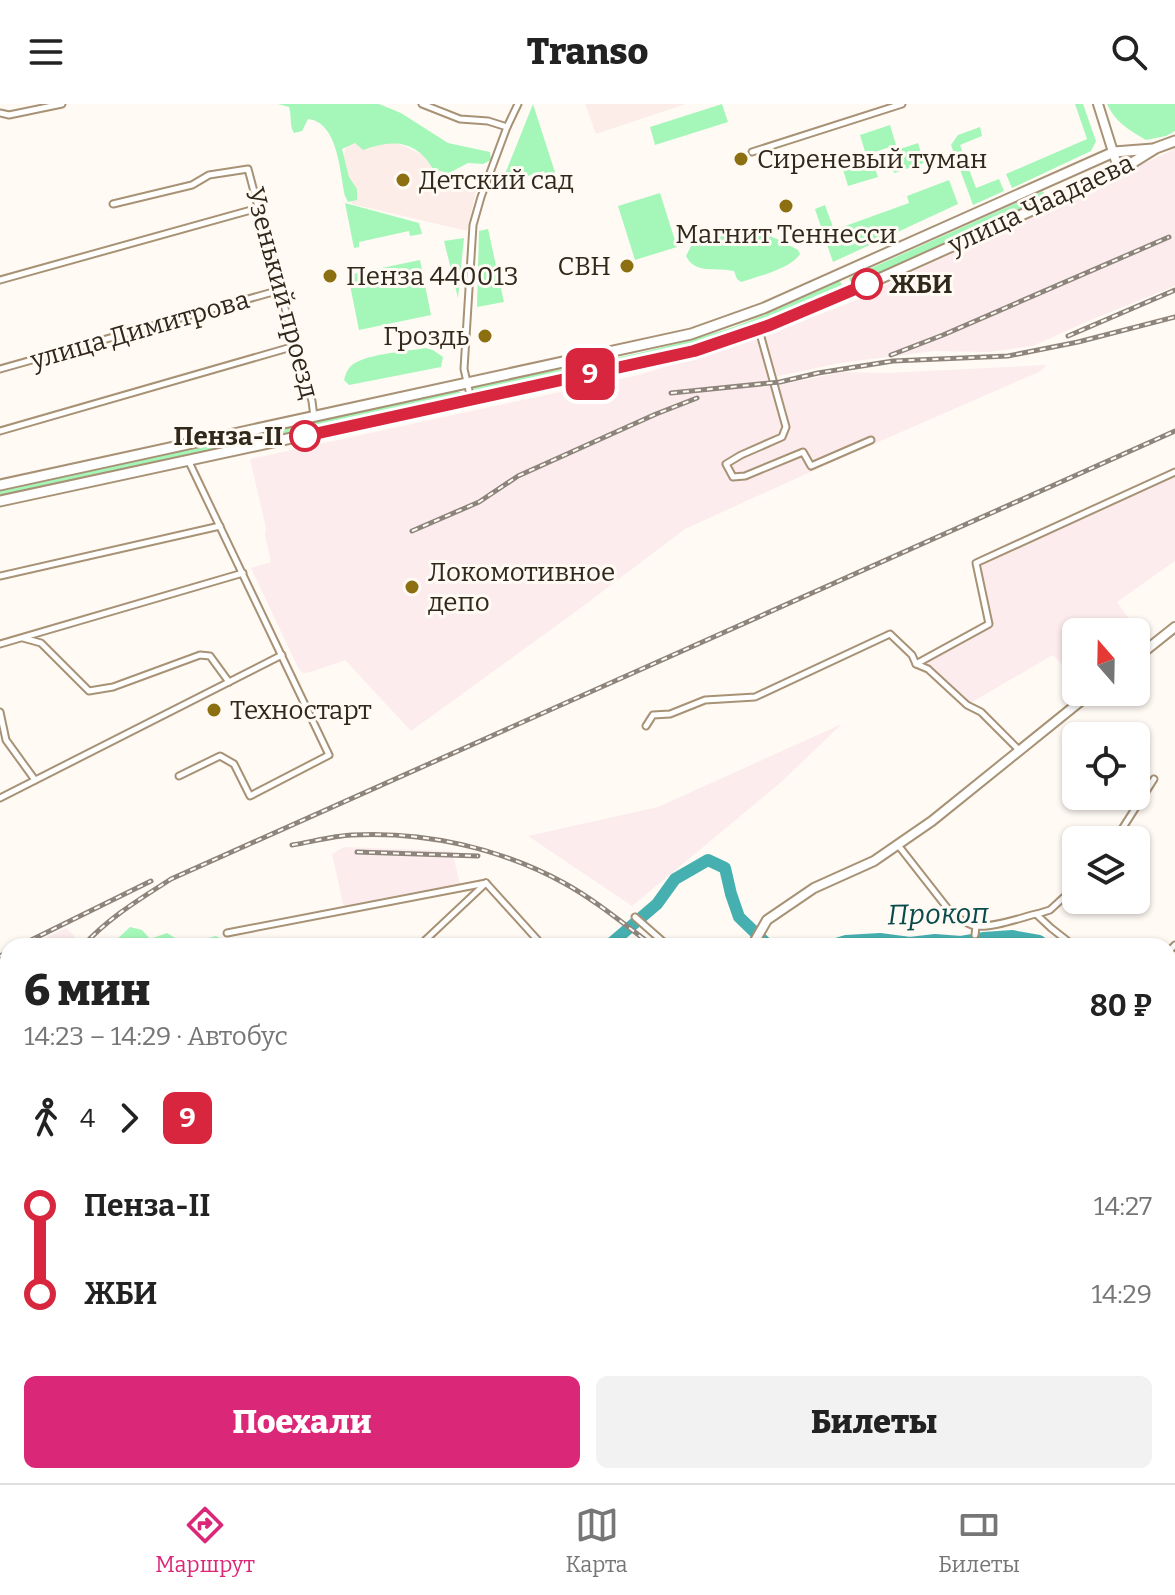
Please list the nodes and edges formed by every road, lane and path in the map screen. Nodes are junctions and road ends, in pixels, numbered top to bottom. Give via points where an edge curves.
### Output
1 (62, 104) edge
2 (422, 104) edge
3 (518, 104) edge
4 (902, 104) edge
5 (1098, 104) edge
6 (0, 113) edge
7 (507, 127) junction
8 (1175, 141) edge
9 (1156, 148) junction
10 (752, 152) dead end
11 (1114, 152) junction
12 (1119, 171) junction
13 (113, 204) dead end
14 (258, 208) junction
15 (0, 280) edge
16 (280, 290) junction
17 (758, 329) junction
18 (295, 346) junction
19 (0, 369) edge
20 (467, 384) junction
21 (471, 400) junction
22 (314, 417) junction
23 (0, 431) edge
24 (871, 440) dead end
25 (189, 461) junction
26 (1175, 472) edge
27 (0, 485) edge
28 (0, 501) edge
29 (220, 526) junction
30 (243, 573) junction
31 (0, 576) edge
32 (1175, 627) edge
33 (23, 638) junction
34 (0, 644) edge
35 (1150, 647) edge
36 (282, 655) junction
37 (916, 664) junction
38 (229, 682) junction
39 (1074, 706) edge
40 (0, 712) edge
41 (646, 726) dead end
42 (1019, 750) junction
43 (179, 776) dead end
44 (1154, 779) dead end
45 (35, 780) junction
46 (0, 798) edge
47 (1124, 826) edge
48 (898, 845) junction
49 (486, 883) junction
50 (1062, 899) edge
51 (1036, 914) junction
52 (635, 917) dead end
53 (976, 926) junction
54 (227, 933) dead end
55 (975, 935) dead end
56 (428, 938) edge
57 (536, 938) edge
58 (659, 938) edge
59 (757, 938) edge
60 (1064, 938) edge

1 - 6 street
2 - 7 street via 460,119
3 - 7 street
4 - 10 street
5 - 11 main road
7 - 20 street via 473,225
8 - 9 main road, улица Чаадаева
9 - 11 main road, улица Чаадаева
9 - 12 main road, улица Чаадаева
11 - 12 main road
11 - 20 main road, улица Чаадаева via 706,329
12 - 17 main road, улица Чаадаева
13 - 14 street, Узенький проезд via 248,169
14 - 15 street
14 - 16 street, Узенький проезд
16 - 18 street, Узенький проезд
16 - 19 street, улица Димитрова
17 - 21 main road, улица Чаадаева via 694,351
17 - 24 street via 786,427 782,437 726,464 733,477 803,452 811,466
18 - 22 street, Узенький проезд
18 - 23 street
20 - 21 street
20 - 22 main road, улица Чаадаева
21 - 25 main road, улица Чаадаева
22 - 27 main road, улица Чаадаева
25 - 28 main road, улица Чаадаева
25 - 29 street
26 - 37 street via 976,563 989,624
29 - 30 street
29 - 31 street
30 - 33 street
30 - 36 street
32 - 35 main road
33 - 34 street
33 - 38 street via 41,643 89,691 200,655 210,656
36 - 38 street
36 - 43 street via 329,755 250,796 234,764 220,756
37 - 41 street via 890,634 755,697 705,700 653,715
37 - 42 street via 981,712
38 - 45 street
39 - 42 main road
40 - 45 street via 6,740
42 - 48 main road
44 - 47 street
45 - 46 street
48 - 53 street via 952,914
48 - 59 main road via 814,888 767,920
49 - 54 street
49 - 56 street
49 - 57 street
50 - 51 street
51 - 53 street
51 - 60 street
52 - 58 street
53 - 55 street

